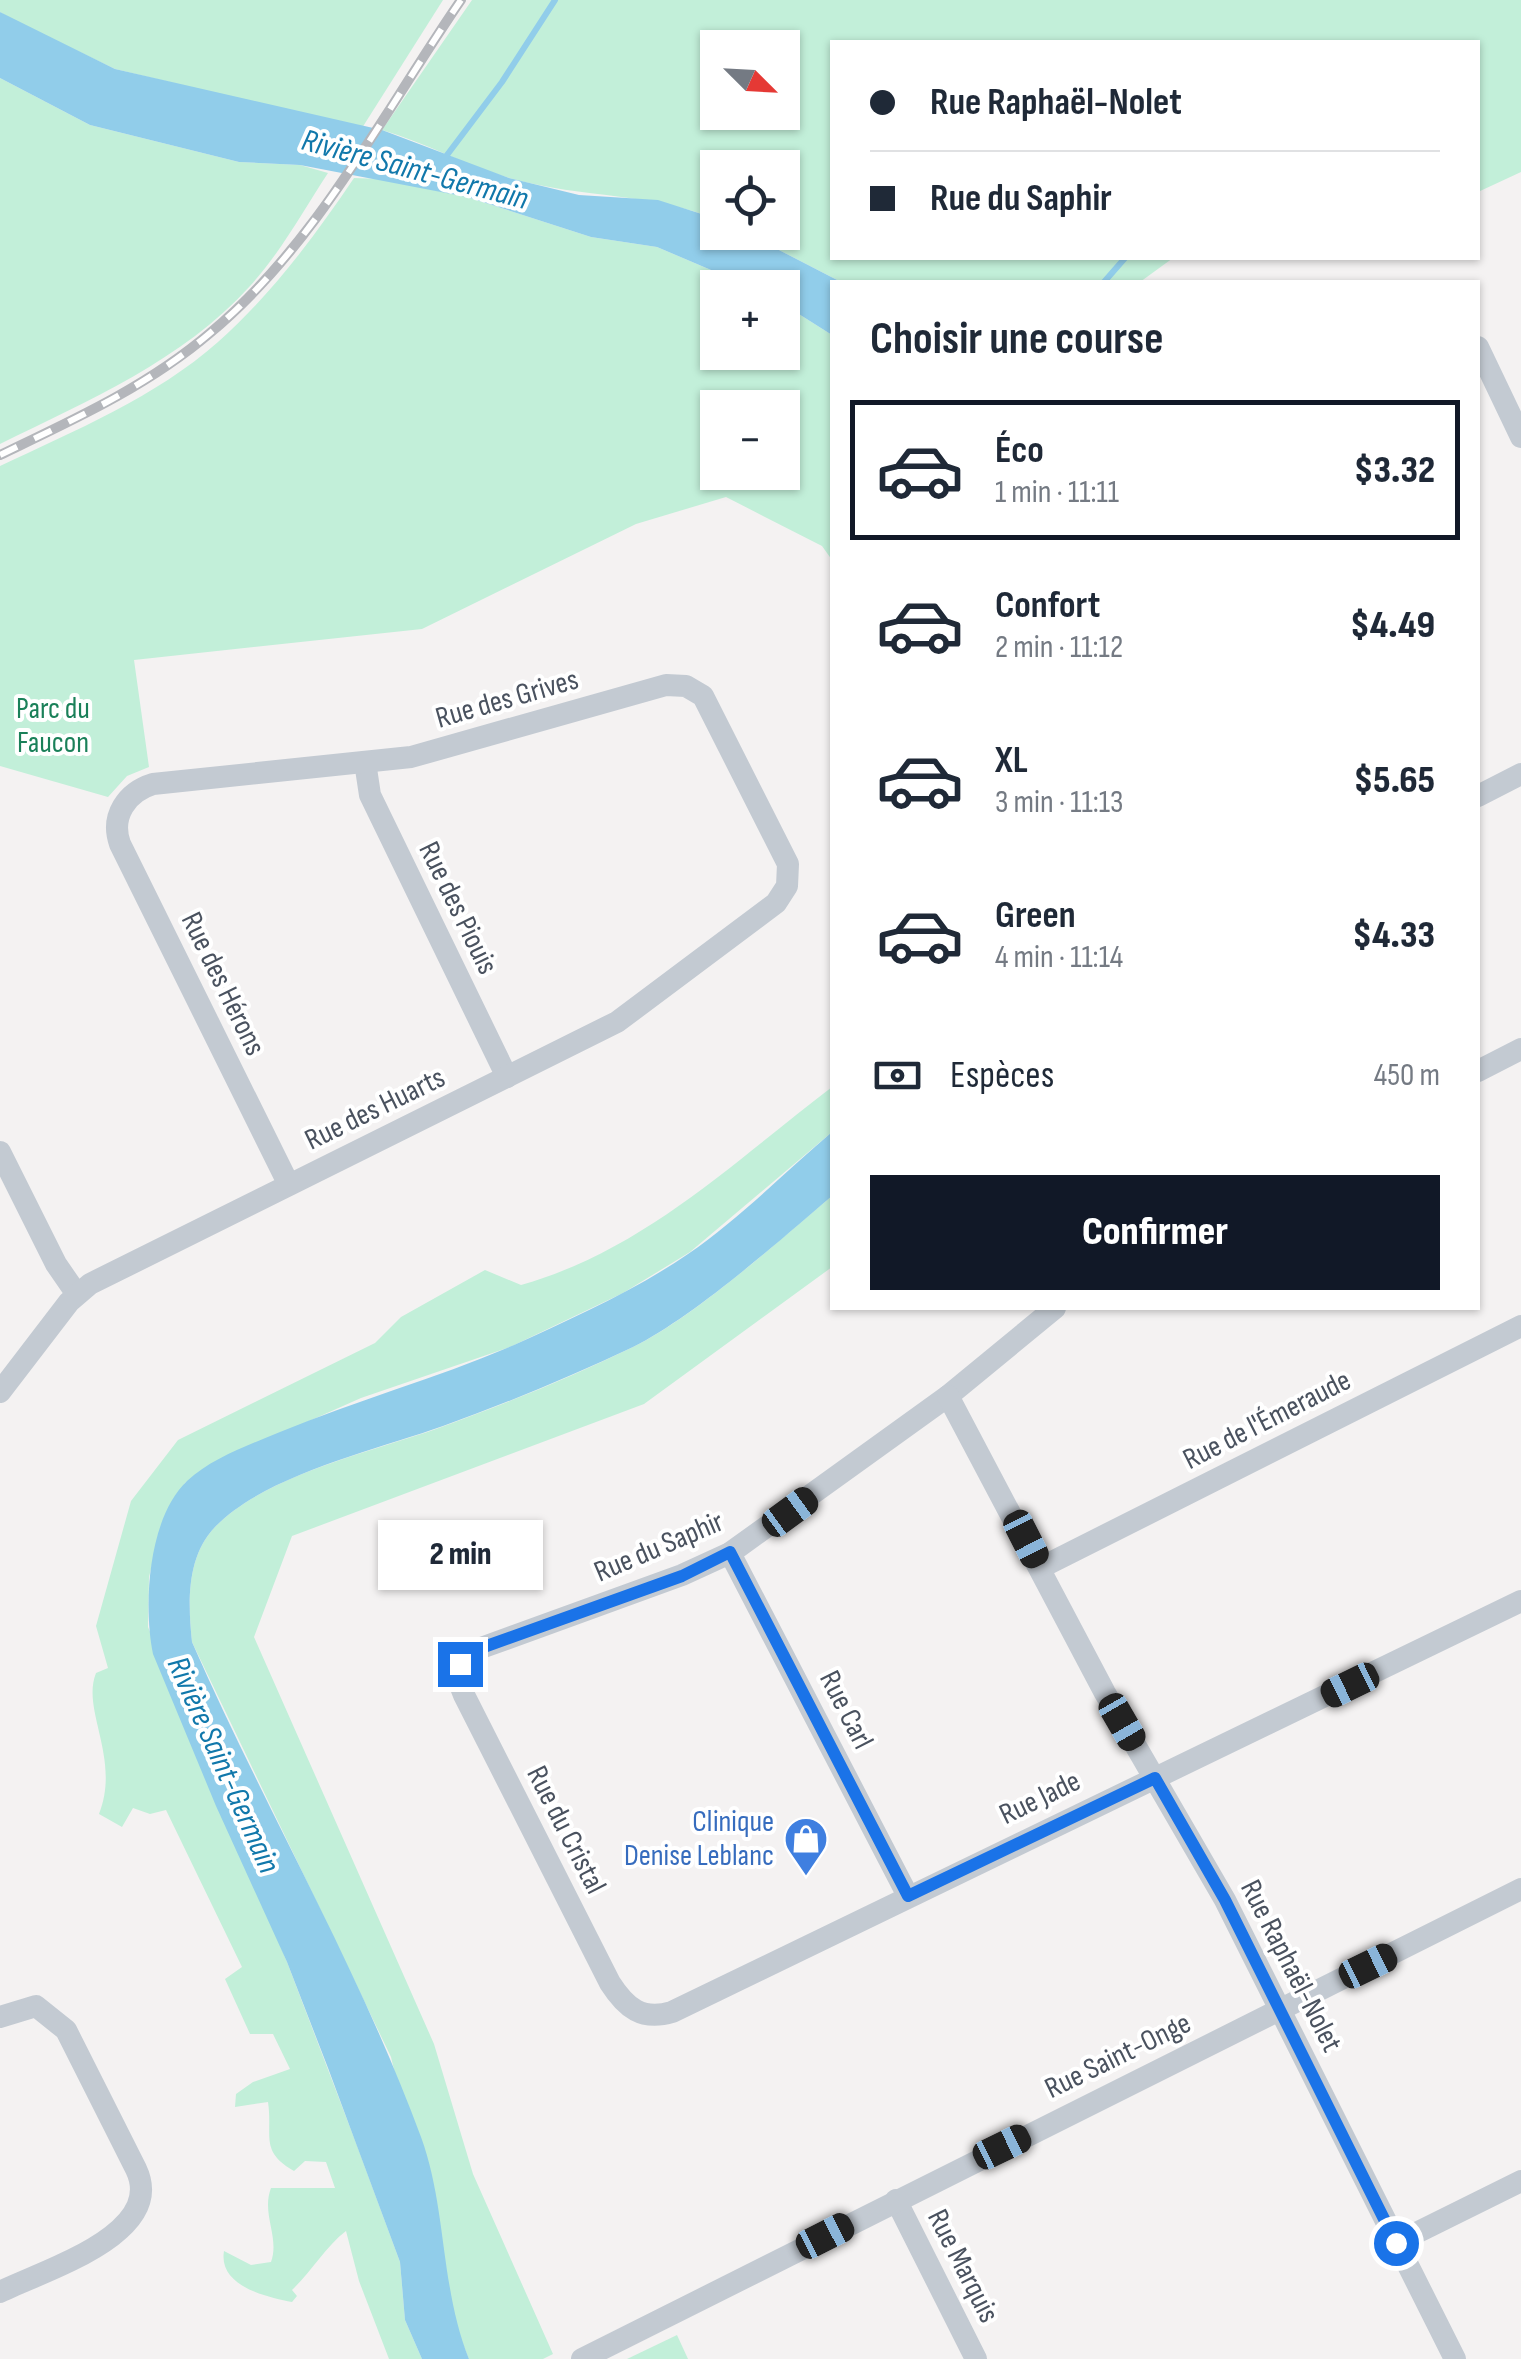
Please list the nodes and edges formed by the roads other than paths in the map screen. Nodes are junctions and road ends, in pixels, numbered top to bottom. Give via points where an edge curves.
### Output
1 (1480, 352) edge
2 (1521, 438) edge
3 (365, 762) junction
4 (1521, 774) edge
5 (1480, 795) edge
6 (122, 807) joint
7 (787, 886) joint
8 (1521, 1050) edge
9 (1480, 1070) edge
10 (507, 1078) junction
11 (0, 1152) edge
12 (289, 1184) junction
13 (76, 1293) junction
14 (1054, 1310) edge
15 (1521, 1326) edge
16 (0, 1392) edge
17 (948, 1396) junction
18 (730, 1552) junction
19 (1040, 1568) junction
20 (1521, 1601) edge
21 (460, 1664) joint
22 (1155, 1778) junction
23 (1521, 1890) edge
24 (908, 1896) junction
25 (1280, 2010) junction
26 (638, 2014) joint
27 (0, 2017) edge
28 (1521, 2181) edge
29 (896, 2200) junction
30 (1396, 2243) junction
31 (0, 2292) edge
32 (582, 2359) edge
33 (976, 2359) edge
34 (1455, 2359) edge

1 - 2 street
3 - 6 street, Rue des Grives via 154,784 134,792
3 - 7 street, Rue des Grives via 411,757 652,689 686,686 715,713 784,853
3 - 10 street, Rue des Piouis via 370,794
4 - 5 street
6 - 12 street, Rue des Hérons via 120,844
7 - 10 street, Rue des Huarts via 767,910 628,1016
8 - 9 street
10 - 12 street, Rue des Huarts
11 - 13 street
12 - 13 street, Rue des Huarts
13 - 16 street, Rue des Huarts
14 - 17 street, Rue du Saphir
15 - 19 street, Rue de l'Émeraude
17 - 18 street, Rue du Saphir
17 - 19 street, Rue Raphaël-Nolet
18 - 21 street, Rue du Saphir via 682,1576 481,1648
18 - 24 street, Rue Carl
19 - 22 street, Rue Raphaël-Nolet
20 - 22 street, Rue Jade
21 - 26 street, Rue du Cristal via 464,1696 601,1966
22 - 24 street, Rue Jade
22 - 25 street, Rue Raphaël-Nolet
23 - 25 street, Rue Saint-Onge
24 - 26 street, Rue Jade via 672,2012
25 - 29 street, Rue Saint-Onge
25 - 30 street, Rue Raphaël-Nolet
27 - 31 street via 36,2006 62,2024 140,2177 142,2193 124,2229
28 - 30 street
29 - 32 street, Rue Saint-Onge
29 - 33 street, Rue Marquis
30 - 34 street, Rue Raphaël-Nolet

